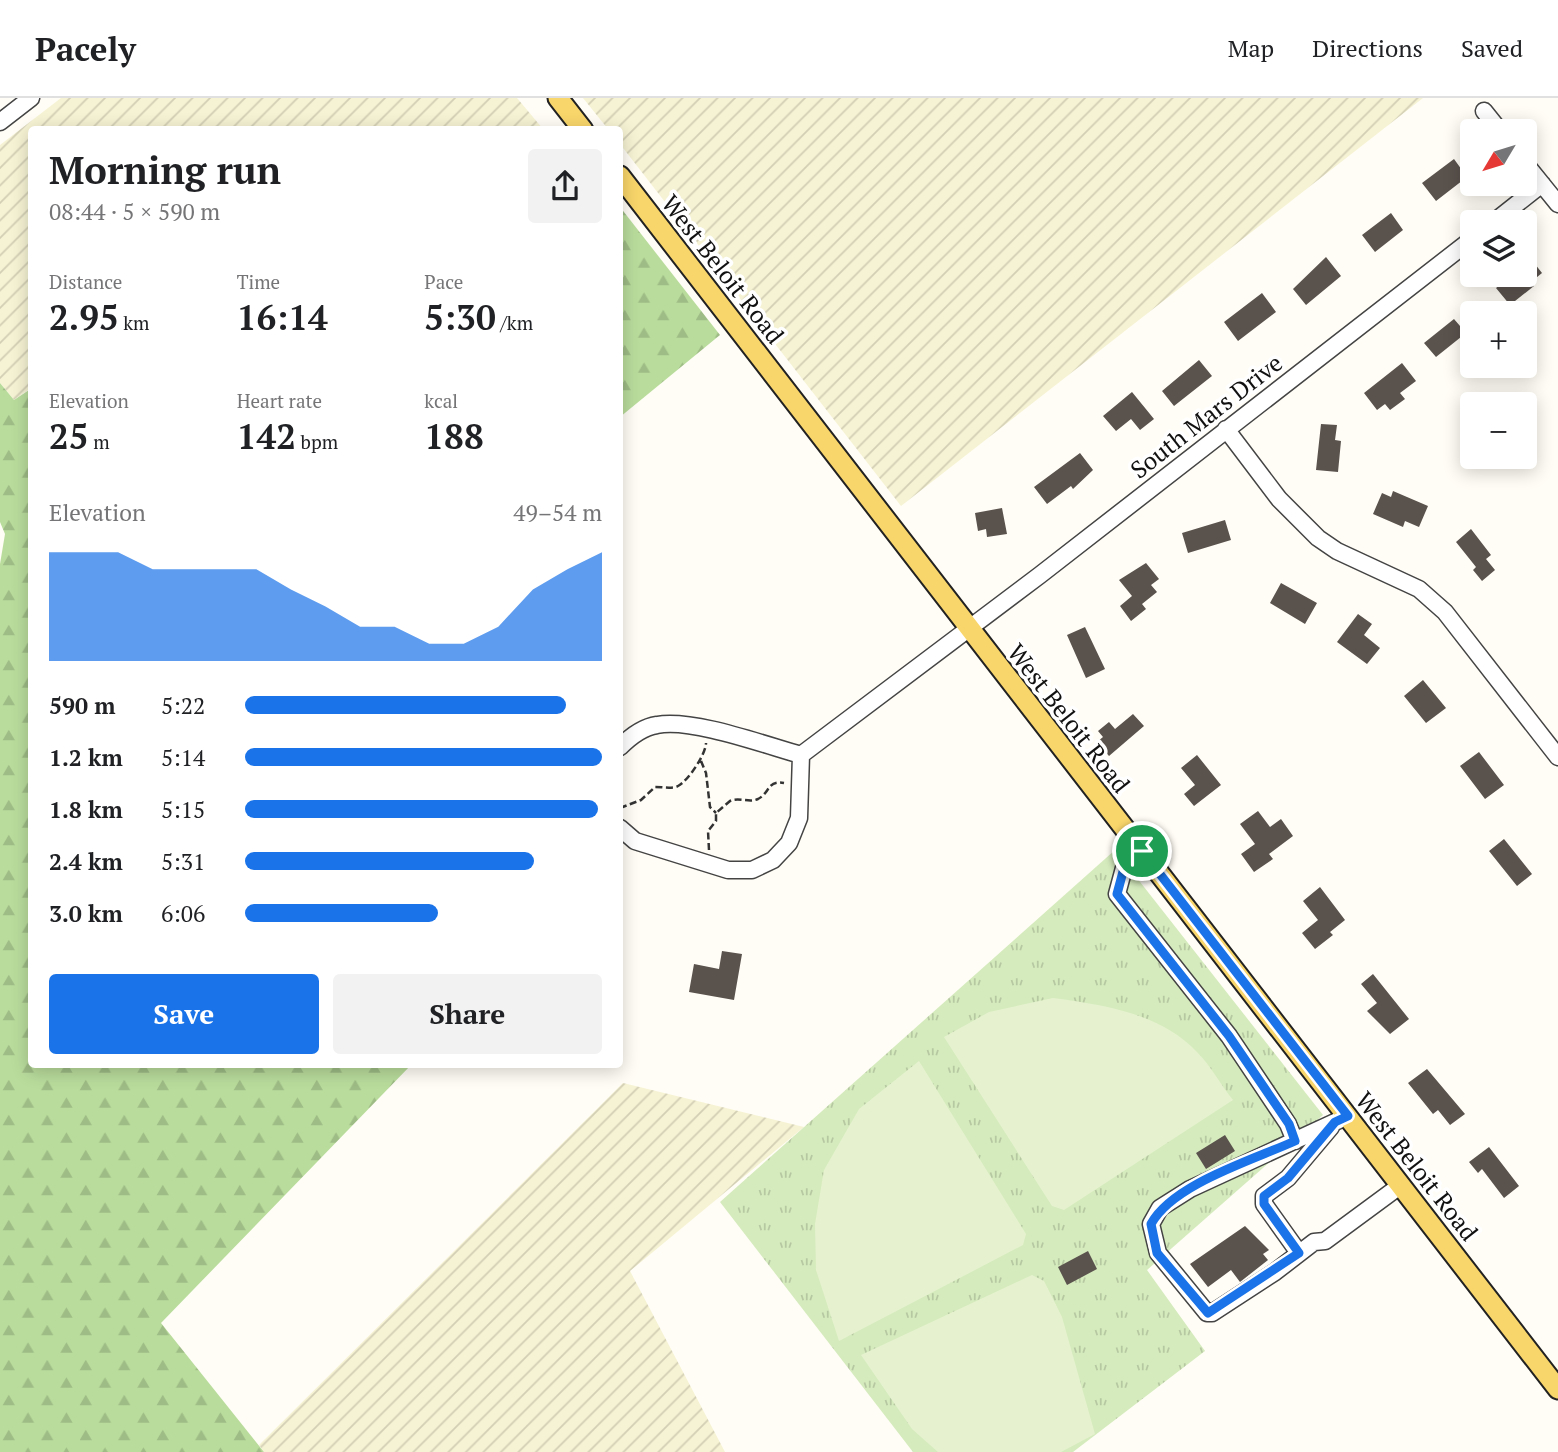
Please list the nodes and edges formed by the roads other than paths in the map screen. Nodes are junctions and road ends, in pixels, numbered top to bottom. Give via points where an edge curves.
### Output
1 (31, 98) edge
2 (558, 98) edge
3 (1484, 111) dead end
4 (1490, 119) edge
5 (0, 122) edge
6 (580, 126) edge
7 (1537, 178) edge
8 (623, 180) edge
9 (1542, 184) junction
10 (1558, 204) edge
11 (1509, 210) edge
12 (1460, 248) edge
13 (1226, 429) junction
14 (969, 628) junction
15 (623, 744) edge
16 (802, 755) junction
17 (1558, 757) edge
18 (623, 831) edge
19 (1142, 851) junction
20 (1342, 1119) junction
21 (1295, 1141) junction
22 (1401, 1185) junction
23 (1299, 1253) junction
24 (1558, 1389) edge

1 - 5 street
2 - 6 main road
3 - 4 street
7 - 9 street
8 - 14 main road, West Beloit Road
9 - 10 street
9 - 11 street
12 - 13 street, South Mars Drive
13 - 14 street, South Mars Drive
13 - 17 street via 1279,499 1318,538 1419,589 1445,612
14 - 16 street, South Mars Drive
14 - 19 main road, West Beloit Road
15 - 16 street via 656,725 687,725
16 - 18 street via 799,818 789,843 773,860 752,870 728,870 705,863 635,841
19 - 20 main road, West Beloit Road
19 - 21 street via 1124,868 1117,894 1229,1036 1289,1124
20 - 21 street
20 - 22 main road, West Beloit Road
20 - 23 street via 1288,1178 1264,1196 1264,1204
21 - 23 street via 1190,1189 1160,1208 1151,1224 1157,1253 1208,1313
22 - 23 street via 1325,1241 1314,1242
22 - 24 main road, West Beloit Road

